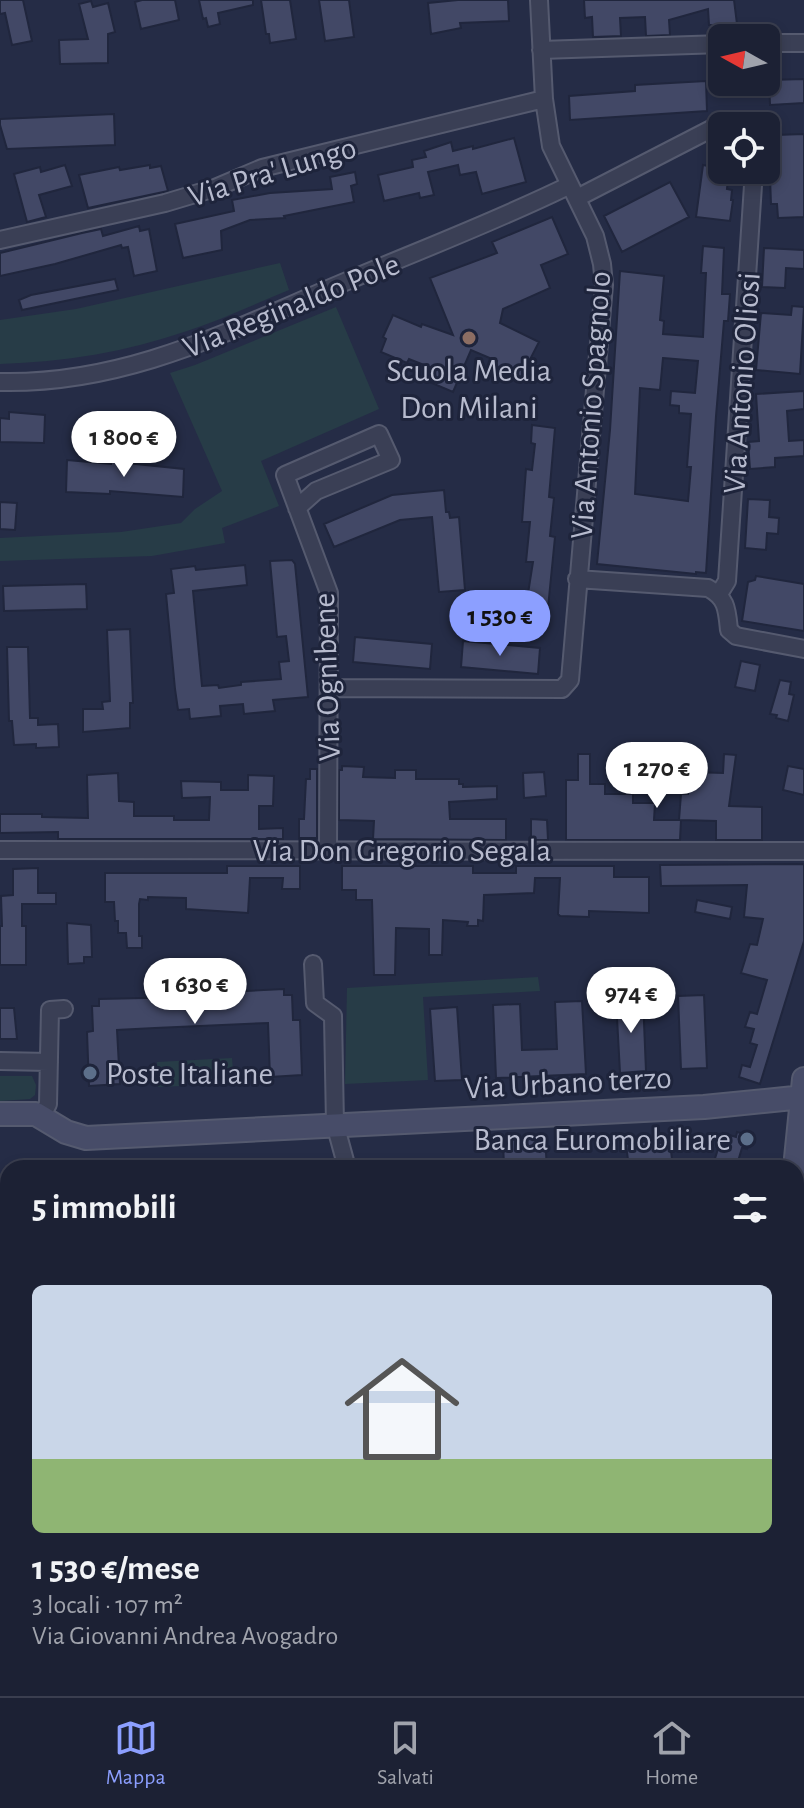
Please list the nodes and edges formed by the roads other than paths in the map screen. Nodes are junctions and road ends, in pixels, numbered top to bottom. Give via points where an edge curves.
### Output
1 (539, 0) edge
2 (780, 43) edge
3 (804, 43) edge
4 (708, 44) edge
5 (541, 50) junction
6 (544, 99) junction
7 (708, 130) edge
8 (753, 184) edge
9 (573, 191) junction
10 (0, 240) edge
11 (0, 382) edge
12 (297, 508) junction
13 (577, 579) junction
14 (719, 594) junction
15 (804, 649) edge
16 (330, 688) junction
17 (0, 850) edge
18 (328, 850) junction
19 (804, 851) edge
20 (313, 964) dead end
21 (64, 1009) dead end
22 (0, 1061) edge
23 (49, 1062) junction
24 (804, 1079) edge
25 (804, 1097) edge
26 (0, 1114) edge
27 (42, 1116) junction
28 (335, 1124) junction
29 (345, 1160) edge
30 (796, 1160) edge

1 - 5 street, Via Antonio Spagnolo
2 - 3 street
4 - 5 street
5 - 6 street, Via Antonio Spagnolo
6 - 9 street, Via Antonio Spagnolo via 551,146
6 - 10 street, Via Pra' Lungo via 262,168 165,203
7 - 9 street
8 - 14 street, Via Antonio Oliosi via 727,581
9 - 11 street, Via Reginaldo Pole via 180,352 94,375
9 - 13 street, Via Antonio Spagnolo via 595,236 604,285
12 - 12 street, Via Ognibene via 316,491 391,460 379,434 285,475
12 - 16 street, Via Ognibene via 329,593
13 - 14 street via 708,588
13 - 16 street, Via Antonio Spagnolo via 570,680 562,689
14 - 15 street via 727,606 729,630 736,636
16 - 18 street, Via Ognibene
17 - 18 street, Via Don Gregorio Segala
18 - 19 street, Via Don Gregorio Segala
20 - 28 street via 315,1003 333,1016
21 - 23 street via 50,1010
22 - 23 street
23 - 27 street via 48,1104
24 - 25 street
25 - 28 street, Via Urbano terzo via 704,1107
25 - 30 street
26 - 27 street, Via Urbano terzo
27 - 28 street, Via Urbano terzo via 86,1138
28 - 29 street

